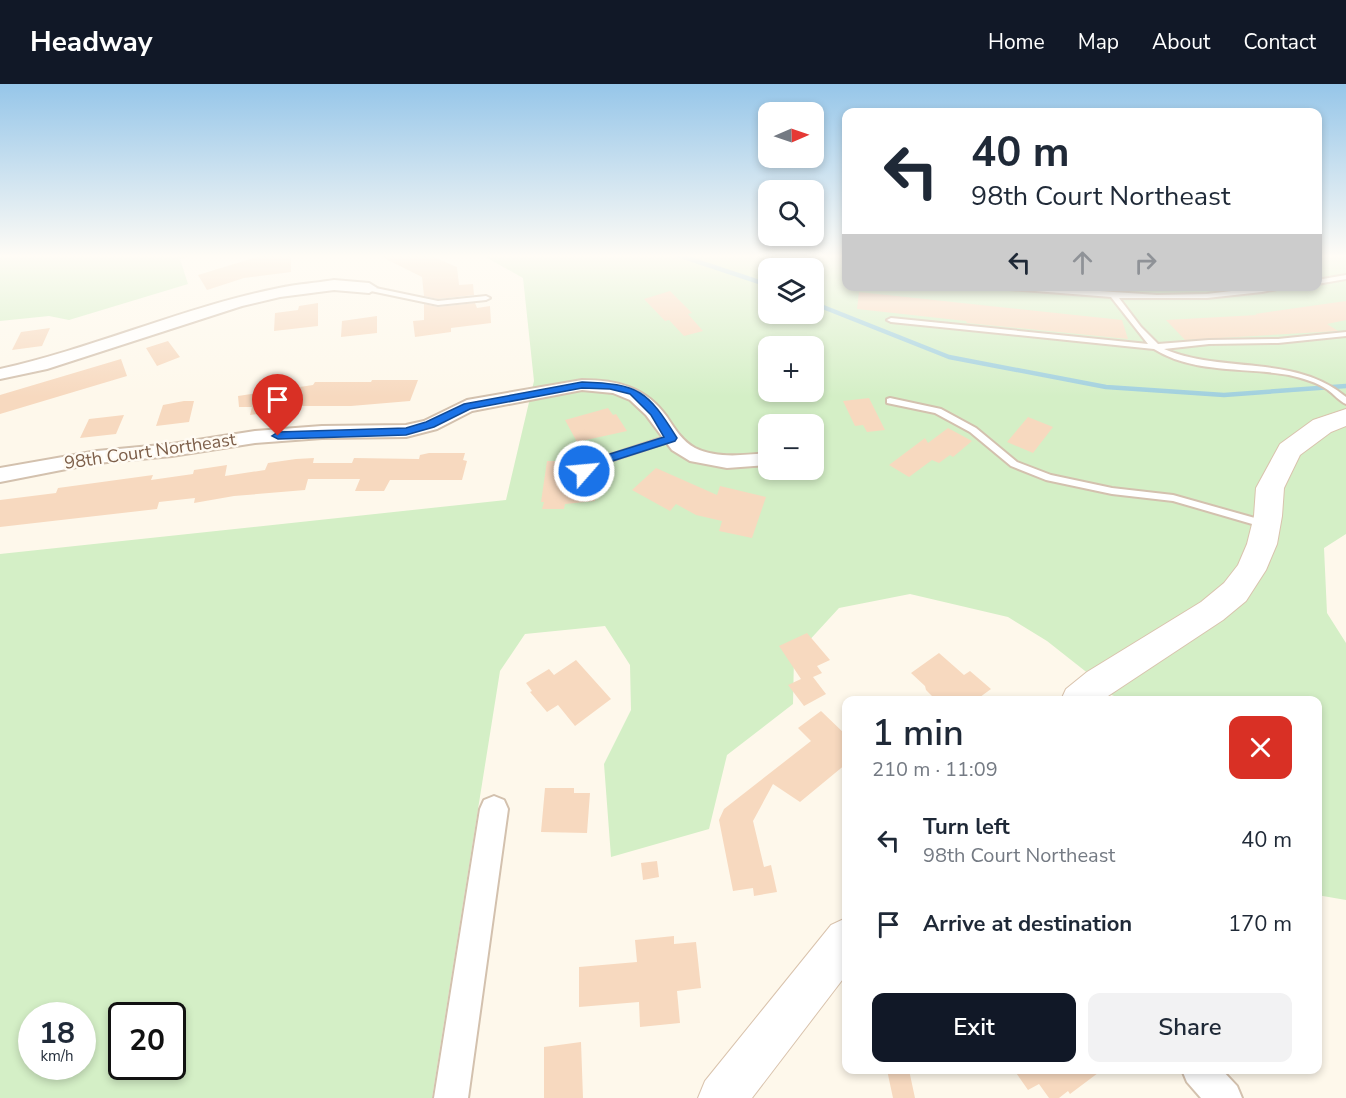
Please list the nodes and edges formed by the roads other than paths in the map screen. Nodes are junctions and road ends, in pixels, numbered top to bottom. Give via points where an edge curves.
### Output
1 (241, 302) edge
2 (1119, 302) edge
3 (891, 320) dead end
4 (1346, 334) edge
5 (1156, 347) junction
6 (0, 374) edge
7 (1346, 385) edge
8 (890, 401) dead end
9 (1346, 401) edge
10 (1342, 405) edge
11 (671, 438) junction
12 (758, 460) edge
13 (584, 471) dead end
14 (0, 475) edge
15 (1266, 524) junction
16 (1083, 696) edge
17 (494, 809) dead end
18 (842, 945) edge
19 (1203, 1074) edge
20 (451, 1098) edge
21 (722, 1098) edge
22 (1225, 1098) edge

1 - 6 street via 41,365
2 - 5 lane
3 - 5 lane
4 - 5 lane
5 - 10 lane via 1193,363 1281,371 1309,378
7 - 10 lane
8 - 15 lane via 938,411 973,430 1014,464 1048,478 1173,498
9 - 10 lane
10 - 15 main road via 1322,426 1288,450 1270,488
11 - 12 street, 98th Court Northeast via 684,451 700,458
11 - 13 lane via 598,462
11 - 14 street, 98th Court Northeast via 655,412 634,392 582,385 467,406 430,425 406,431 255,437 97,457
15 - 16 main road via 1251,570 1235,592
17 - 20 street
18 - 21 main road
19 - 22 street

